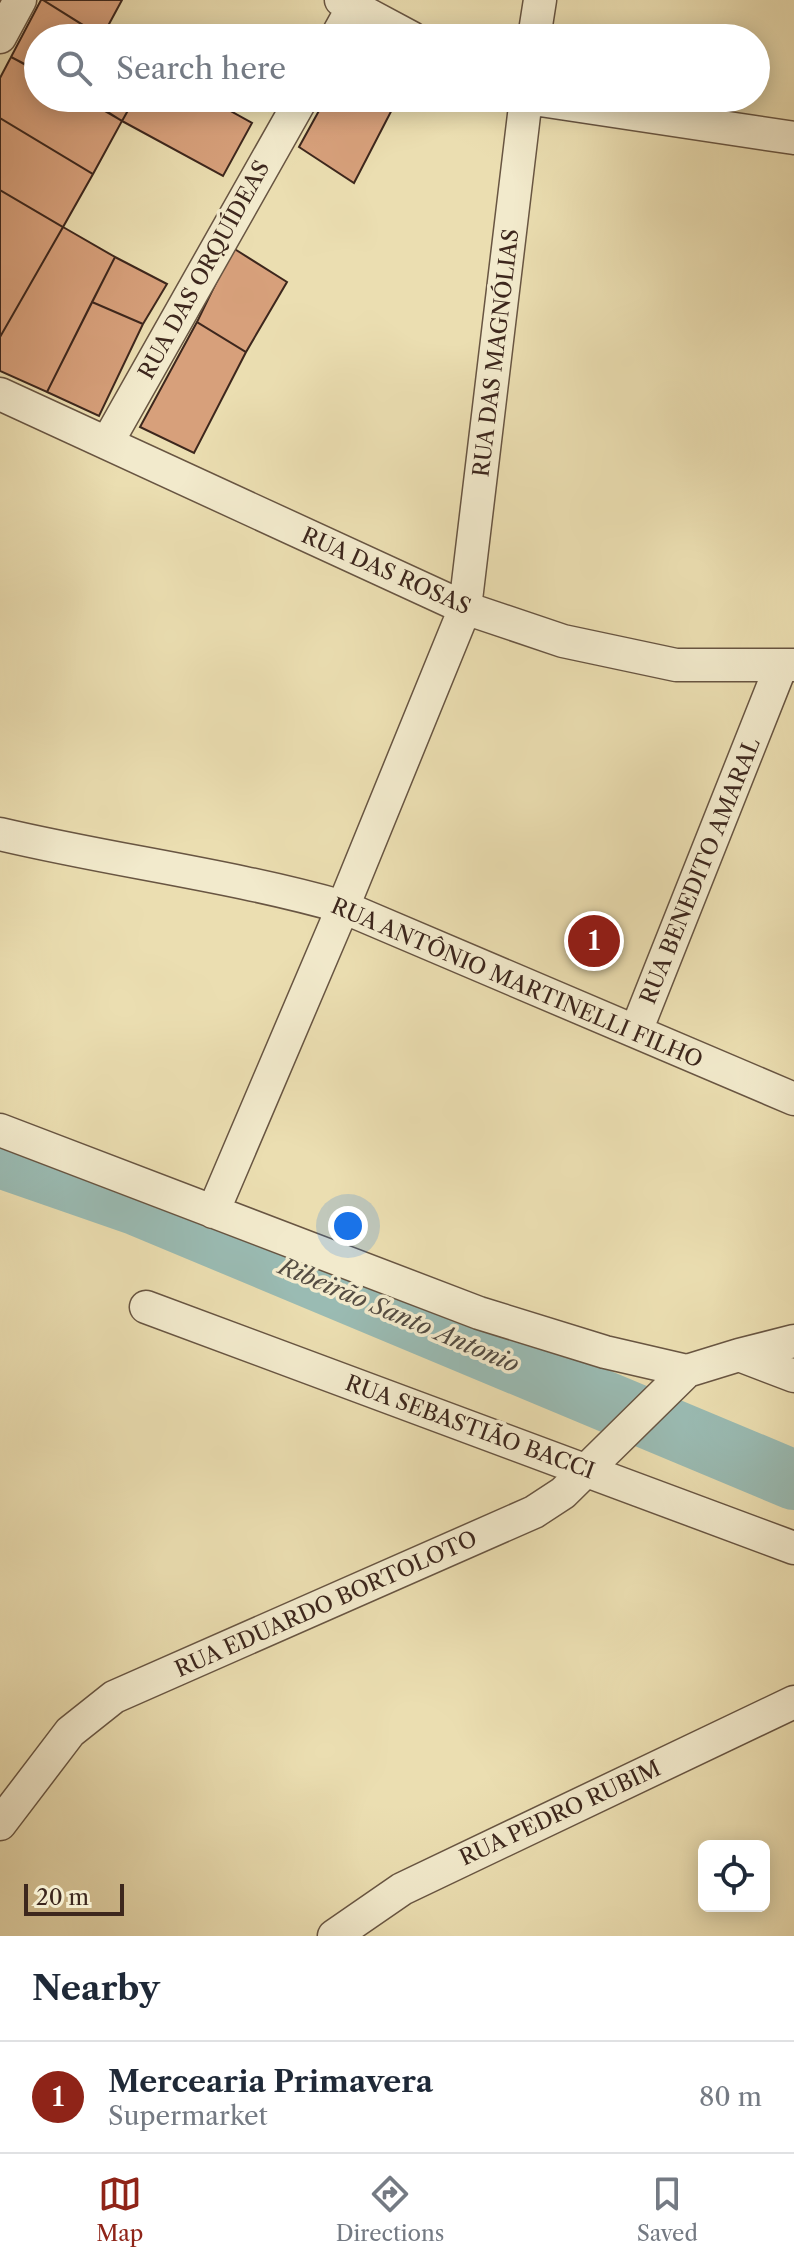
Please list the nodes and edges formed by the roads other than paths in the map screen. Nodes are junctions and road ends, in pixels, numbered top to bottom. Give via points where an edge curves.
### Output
1 (20, 0) edge
2 (540, 0) edge
3 (347, 4) edge
4 (341, 24) edge
5 (385, 24) edge
6 (536, 24) edge
7 (0, 37) edge
8 (294, 112) edge
9 (525, 112) edge
10 (620, 112) edge
11 (794, 138) edge
12 (0, 394) edge
13 (107, 443) junction
14 (465, 608) junction
15 (788, 665) edge
16 (0, 834) edge
17 (343, 907) junction
18 (636, 1031) junction
19 (794, 1099) edge
20 (0, 1130) edge
21 (213, 1212) junction
22 (146, 1307) dead end
23 (794, 1341) edge
24 (739, 1355) junction
25 (794, 1376) edge
26 (676, 1382) junction
27 (596, 1460) junction
28 (794, 1548) edge
29 (794, 1702) edge
30 (0, 1824) edge
31 (334, 1936) edge

1 - 7 street
2 - 6 street
3 - 4 street
3 - 5 street
8 - 13 street, RUA DAS ORQUÍDEAS
9 - 14 street, RUA DAS MAGNÓLIAS
10 - 11 street
12 - 13 street, RUA DAS ROSAS
13 - 14 street, RUA DAS ROSAS
14 - 15 street, RUA DAS ROSAS via 563,641 647,661 704,667
14 - 17 street, RUA DAS MAGNÓLIAS
15 - 18 street, RUA BENEDITO AMARAL
16 - 17 street, RUA ANTÔNIO MARTINELLI FILHO
17 - 18 street, RUA ANTÔNIO MARTINELLI FILHO
17 - 21 street, RUA DAS MAGNÓLIAS
18 - 19 street, RUA ANTÔNIO MARTINELLI FILHO
20 - 21 street
21 - 26 street
22 - 27 street, RUA SEBASTIÃO BACCI
23 - 24 street
24 - 25 street
24 - 26 street
26 - 27 street, RUA EDUARDO BORTOLOTO
27 - 28 street, RUA SEBASTIÃO BACCI
27 - 30 street, RUA EDUARDO BORTOLOTO via 563,1493 534,1512 114,1697 70,1732
29 - 31 street, RUA PEDRO RUBIM via 402,1889

